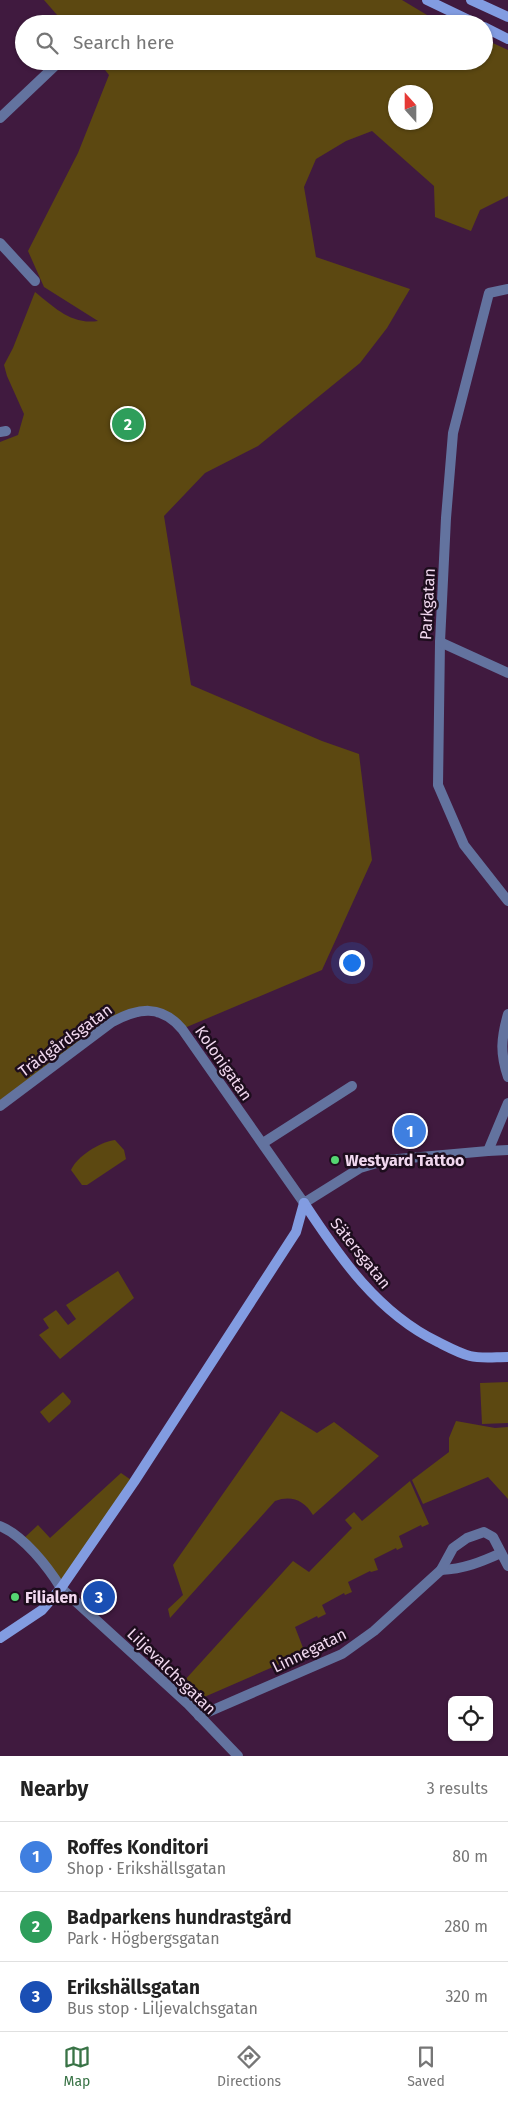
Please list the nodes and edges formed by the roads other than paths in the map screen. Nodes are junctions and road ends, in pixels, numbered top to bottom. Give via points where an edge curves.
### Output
1 (427, 0) edge
2 (471, 0) edge
3 (458, 15) edge
4 (508, 17) edge
5 (493, 32) edge
6 (508, 39) edge
7 (51, 70) edge
8 (0, 118) edge
9 (0, 243) edge
10 (35, 281) dead end
11 (508, 289) edge
12 (440, 642) junction
13 (508, 674) edge
14 (508, 901) edge
15 (151, 1010) joint
16 (508, 1014) edge
17 (508, 1077) edge
18 (352, 1086) dead end
19 (508, 1103) edge
20 (0, 1106) edge
21 (264, 1144) junction
22 (488, 1150) junction
23 (508, 1150) edge
24 (304, 1203) junction
25 (508, 1357) edge
26 (0, 1526) edge
27 (501, 1553) junction
28 (508, 1566) edge
29 (441, 1570) junction
30 (61, 1588) junction
31 (0, 1638) edge
32 (199, 1716) junction
33 (238, 1756) edge

1 - 3 street
2 - 4 street
5 - 6 street
7 - 8 street
9 - 10 street
11 - 12 street, Parkgatan via 489,293 453,433
12 - 13 street
12 - 14 street, Parkgatan via 438,786 464,845
15 - 20 street, Trädgårdsgatan via 112,1022
15 - 21 street, Kolonigatan via 174,1020
16 - 17 street via 503,1032 502,1058
18 - 21 street
19 - 22 street
21 - 24 street, Kolonigatan
22 - 23 street
22 - 24 street via 374,1163 360,1168
24 - 25 street, Sätersgatan via 356,1276 406,1325 468,1355
24 - 30 street via 296,1232 134,1482
26 - 30 street, Liljevalchsgatan via 9,1529 48,1567
27 - 28 street, Linnegatan
27 - 29 street via 473,1566
27 - 29 street, Linnegatan via 493,1537 484,1532 453,1548
29 - 32 street, Linnegatan via 374,1632 342,1654
30 - 31 street via 42,1610
30 - 32 street, Liljevalchsgatan
32 - 33 street, Liljevalchsgatan

